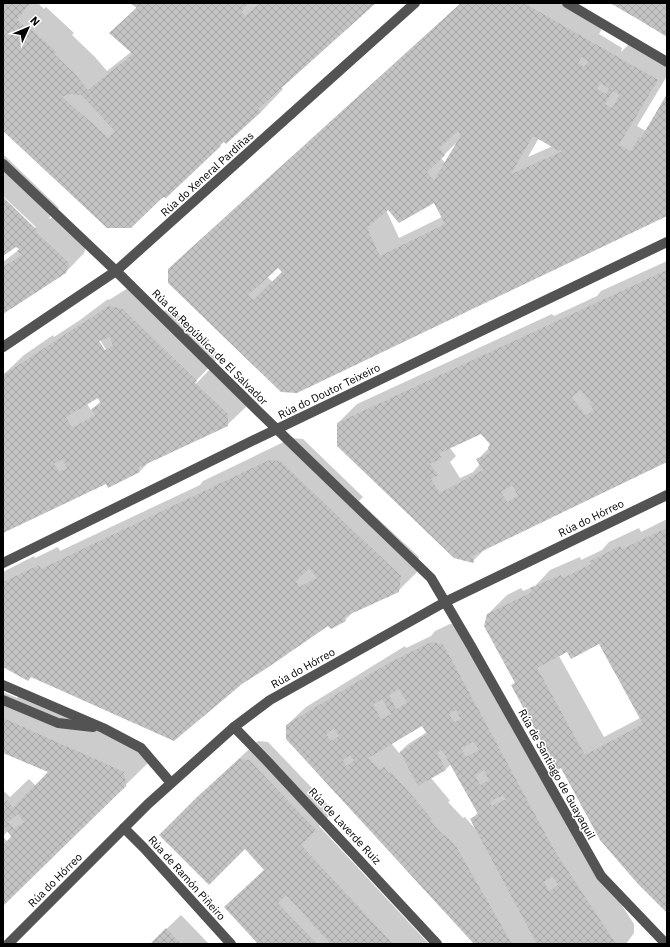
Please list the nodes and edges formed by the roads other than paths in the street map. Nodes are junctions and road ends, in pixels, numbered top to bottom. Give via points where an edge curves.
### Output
1 (415, 3) edge
2 (567, 3) edge
3 (667, 62) edge
4 (3, 164) edge
5 (667, 242) edge
6 (116, 271) junction
7 (3, 347) edge
8 (277, 430) junction
9 (667, 495) edge
10 (3, 563) edge
11 (445, 602) junction
12 (3, 685) edge
13 (3, 700) edge
14 (234, 726) junction
15 (103, 728) junction
16 (171, 783) junction
17 (124, 828) junction
18 (8, 944) edge
19 (231, 944) edge
20 (437, 944) edge
21 (666, 944) edge

1 - 6 street, Rúa do Xeneral Pardiñas
2 - 3 street
4 - 6 street, Rúa da República de El Salvador
5 - 8 street, Rúa do Doutor Teixeiro
6 - 7 street, Rúa do Xeneral Pardiñas
6 - 8 street, Rúa da República de El Salvador
8 - 10 street, Rúa do Doutor Teixeiro
8 - 11 street, Rúa da República de El Salvador via 431,578
9 - 11 street, Rúa do Hórreo
11 - 14 street, Rúa do Hórreo via 270,700
11 - 21 street, Rúa de Santiago de Guayaquil via 601,876
12 - 15 street
13 - 15 street via 58,723
14 - 16 street, Rúa do Hórreo
14 - 20 street, Rúa de Laverde Ruiz
15 - 16 street via 141,748
16 - 17 street, Rúa do Hórreo
17 - 18 street, Rúa do Hórreo
17 - 19 street, Rúa de Ramón Piñeiro

